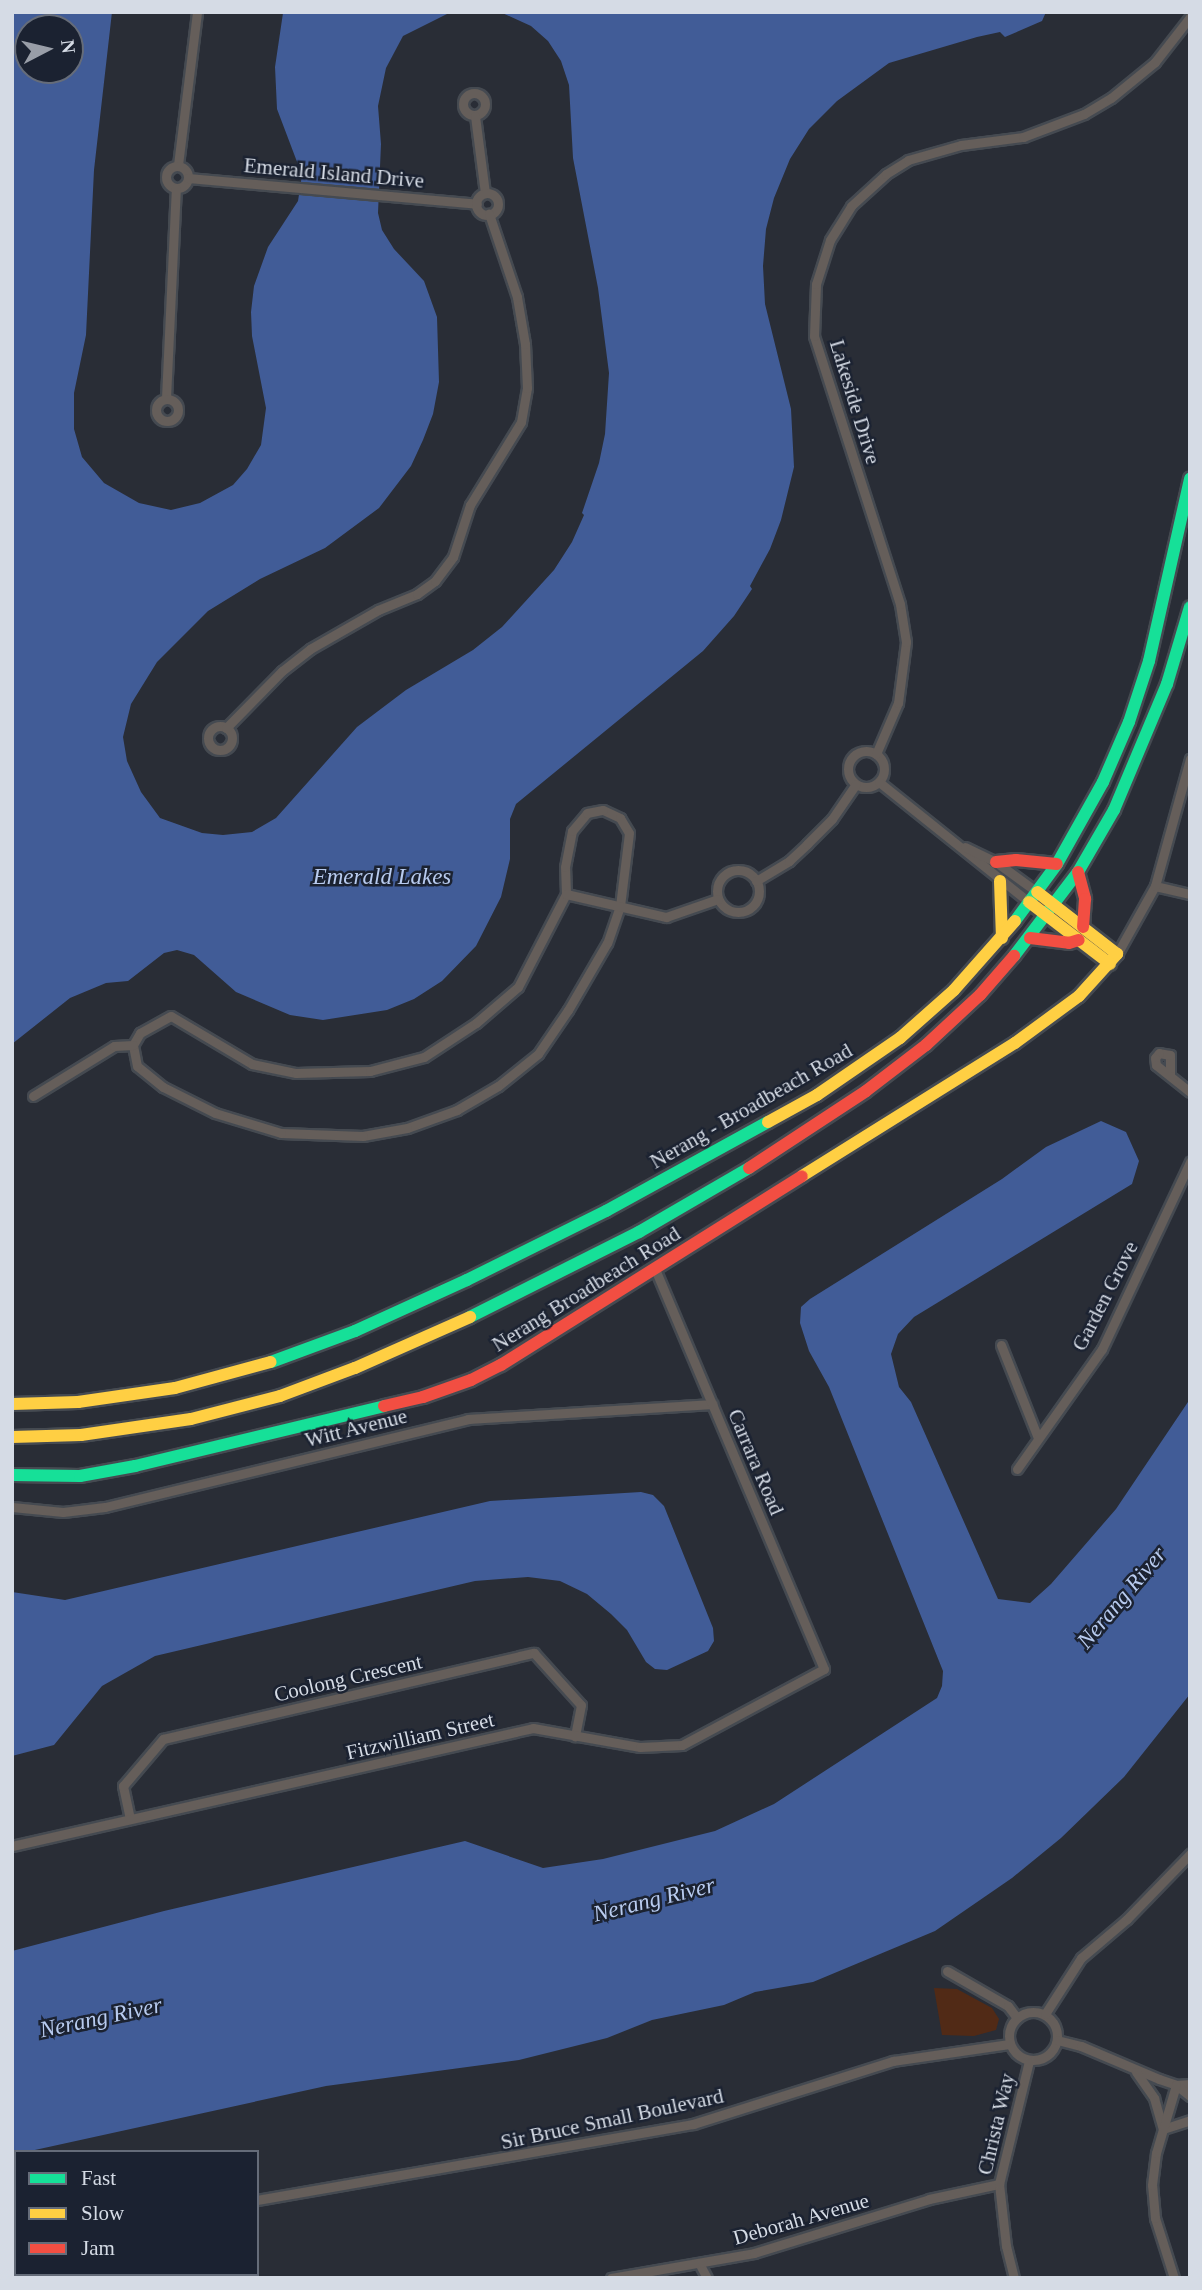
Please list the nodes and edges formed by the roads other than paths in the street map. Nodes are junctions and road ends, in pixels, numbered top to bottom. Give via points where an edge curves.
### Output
1 (197, 12) edge
2 (1190, 18) edge
3 (475, 116) dead end
4 (178, 165) junction
5 (188, 178) junction
6 (176, 188) junction
7 (485, 193) junction
8 (477, 204) junction
9 (489, 214) junction
10 (166, 398) dead end
11 (1190, 478) edge
12 (1190, 607) edge
13 (226, 728) dead end
14 (876, 754) junction
15 (1190, 759) edge
16 (879, 782) junction
17 (856, 784) junction
18 (960, 845) junction
19 (996, 862) junction
20 (1057, 864) junction
21 (1078, 872) junction
22 (756, 881) junction
23 (1000, 881) junction
24 (1155, 886) junction
25 (566, 894) junction
26 (1190, 894) edge
27 (1033, 897) junction
28 (718, 899) junction
29 (621, 906) junction
30 (1051, 911) junction
31 (1083, 927) junction
32 (1002, 938) junction
33 (1030, 938) junction
34 (1079, 940) junction
35 (1113, 959) junction
36 (133, 1045) junction
37 (1170, 1074) dead end
38 (1190, 1092) edge
39 (33, 1096) dead end
40 (1190, 1162) edge
41 (655, 1269) junction
42 (1001, 1345) dead end
43 (12, 1404) edge
44 (713, 1404) junction
45 (12, 1437) edge
46 (1038, 1438) junction
47 (1017, 1469) dead end
48 (12, 1475) edge
49 (12, 1507) edge
50 (824, 1670) joint
51 (575, 1736) junction
52 (130, 1819) junction
53 (12, 1846) edge
54 (1190, 1854) edge
55 (947, 1971) dead end
56 (1045, 2014) junction
57 (1017, 2018) junction
58 (1057, 2040) junction
59 (1010, 2044) junction
60 (1029, 2060) junction
61 (1134, 2069) junction
62 (1190, 2084) edge
63 (1176, 2085) junction
64 (1190, 2096) edge
65 (1190, 2120) edge
66 (1163, 2129) junction
67 (999, 2185) junction
68 (259, 2200) edge
69 (699, 2263) junction
70 (611, 2278) edge
71 (707, 2278) edge
72 (1014, 2278) edge
73 (1174, 2278) edge

1 - 4 street
2 - 14 street, Lakeside Drive via 1155,62 1084,114 1023,137 961,145 908,160 859,197 830,240 816,284 814,336 900,604 906,642 898,703
3 - 7 street
4 - 5 street
4 - 6 street via 166,175 169,185
5 - 6 street
5 - 8 street, Emerald Island Drive
6 - 10 street
7 - 8 street
7 - 9 street via 498,201
8 - 9 street via 481,212
9 - 13 street via 517,297 527,388 521,422 470,505 453,557 435,581 417,594 378,610 310,649
11 - 20 main road, Nerang - Broadbeach Road via 1139,693 1103,782
12 - 21 main road, Nerang - Broadbeach Road via 1138,759
14 - 16 street via 884,768
14 - 17 street via 864,751 852,759 849,774
15 - 24 street, Nerang Broadbeach Road
16 - 17 street via 868,787
16 - 18 street
17 - 22 street via 832,819 807,844
18 - 19 street
18 - 23 street
19 - 20 main road
19 - 27 street
20 - 27 main road, Nerang - Broadbeach Road
21 - 30 main road, Nerang - Broadbeach Road
21 - 31 main road via 1084,899
22 - 28 street via 744,872 729,873 719,884
22 - 28 street via 758,896 743,912 728,910
23 - 27 street
23 - 32 main road
24 - 26 street
24 - 35 street, Nerang Broadbeach Road
25 - 29 street
25 - 29 street via 565,867 572,831 587,813 603,810 620,818 629,833
25 - 36 street via 518,987 476,1023 424,1057 370,1071 296,1073 251,1064 171,1016 140,1033
27 - 30 main road
27 - 32 main road, Nerang - Broadbeach Road
28 - 29 street via 666,917
29 - 36 street via 607,943 538,1054 498,1086 457,1110 407,1128 363,1136 281,1133 215,1113 163,1087 137,1066
30 - 31 main road
30 - 33 main road, Nerang - Broadbeach Road
30 - 34 main road
31 - 35 main road
32 - 43 main road, Nerang - Broadbeach Road via 954,990 900,1038 817,1095 606,1211 467,1280 322,1345 246,1371 128,1396
33 - 34 main road
33 - 45 main road, Nerang - Broadbeach Road via 955,1020 855,1099 719,1187 552,1277 390,1353 279,1396 134,1429
34 - 35 main road
35 - 41 main road, Nerang Broadbeach Road via 1079,996 1039,1027
36 - 39 street via 114,1046
37 - 38 street
40 - 46 street, Garden Grove via 1102,1349
41 - 44 street, Carrara Road
41 - 48 main road, Nerang Broadbeach Road via 500,1365 448,1390 101,1473
42 - 46 street
44 - 49 street, Witt Avenue via 468,1419 95,1509 64,1512
44 - 50 street, Carrara Road
46 - 47 street, Garden Grove
50 - 51 street, Fitzwilliam Street via 682,1745 640,1747
51 - 52 street, Fitzwilliam Street via 533,1728
51 - 52 street, Coolong Crescent via 582,1705 534,1653 163,1739 123,1786
52 - 53 street, Fitzwilliam Street
54 - 56 street via 1082,1958
55 - 57 street via 1008,2006
56 - 57 street via 1032,2012
56 - 58 street via 1054,2024
57 - 59 street via 1009,2030
58 - 60 street via 1045,2057
58 - 61 street
59 - 60 street
59 - 68 street, Sir Bruce Small Boulevard via 893,2062 693,2124
60 - 67 street, Christa Way
61 - 63 street
61 - 66 street via 1154,2098
62 - 63 street
63 - 64 street
63 - 66 street
65 - 66 street
66 - 73 street via 1153,2165 1152,2196
67 - 69 street, Deborah Avenue via 929,2199 754,2253
67 - 72 street, Christa Way
69 - 70 street, Deborah Avenue
69 - 71 street

